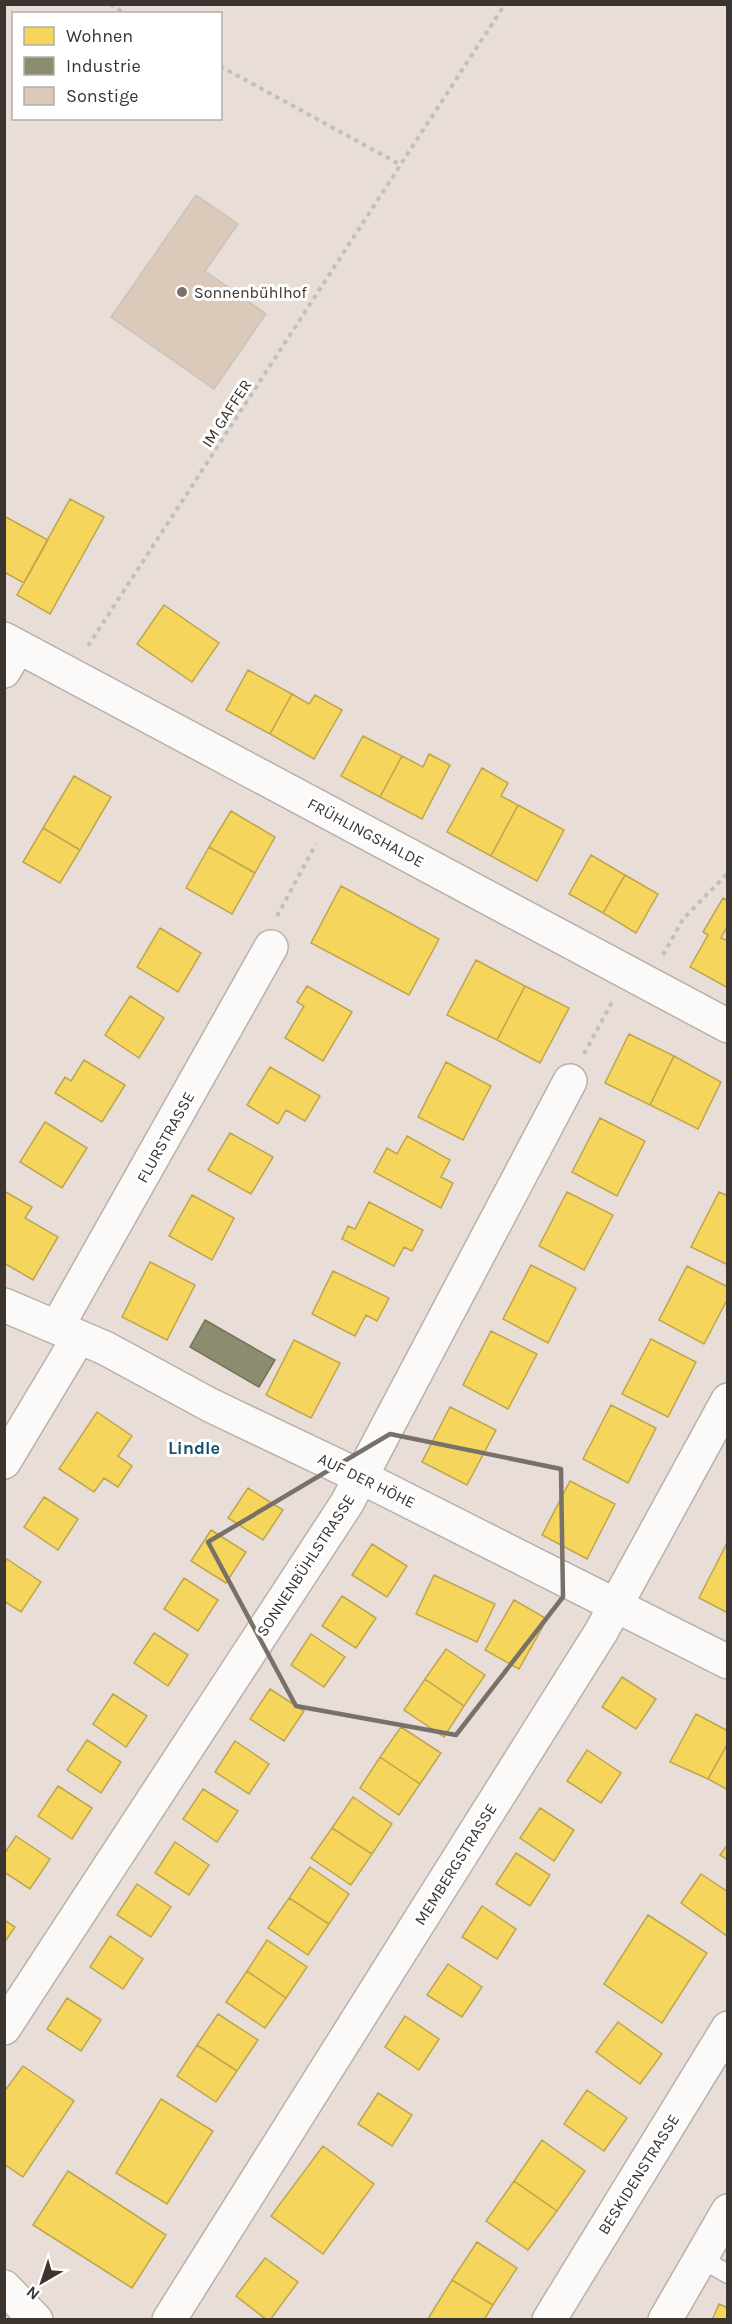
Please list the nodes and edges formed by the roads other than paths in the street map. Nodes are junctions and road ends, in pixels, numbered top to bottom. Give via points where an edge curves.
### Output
1 (9, 652) edge
2 (271, 947) road end
3 (728, 1026) edge
4 (570, 1081) road end
5 (4, 1305) edge
6 (68, 1332) junction
7 (728, 1400) edge
8 (4, 1462) edge
9 (361, 1477) junction
10 (617, 1605) junction
11 (728, 1662) edge
12 (4, 2028) edge
13 (728, 2028) edge
14 (728, 2211) edge
15 (700, 2258) junction
16 (728, 2274) edge
17 (4, 2287) edge
18 (36, 2319) edge
19 (169, 2319) edge
20 (549, 2319) edge
21 (665, 2319) edge

1 - 3 street, FRÜHLINGSHALDE via 70,674
2 - 6 street, FLURSTRASSE
4 - 9 street, SONNENBÜHLSTRASSE
5 - 6 street, AUF DER HÖHE
6 - 8 street, FLURSTRASSE
6 - 9 street, AUF DER HÖHE
7 - 10 street, MEMBERGSTRASSE
9 - 10 street, AUF DER HÖHE
9 - 12 street, SONNENBÜHLSTRASSE
10 - 11 street, AUF DER HÖHE
10 - 19 street, MEMBERGSTRASSE
13 - 20 street, BESKIDENSTRASSE
14 - 15 street
15 - 16 lane
15 - 21 street
17 - 18 street

